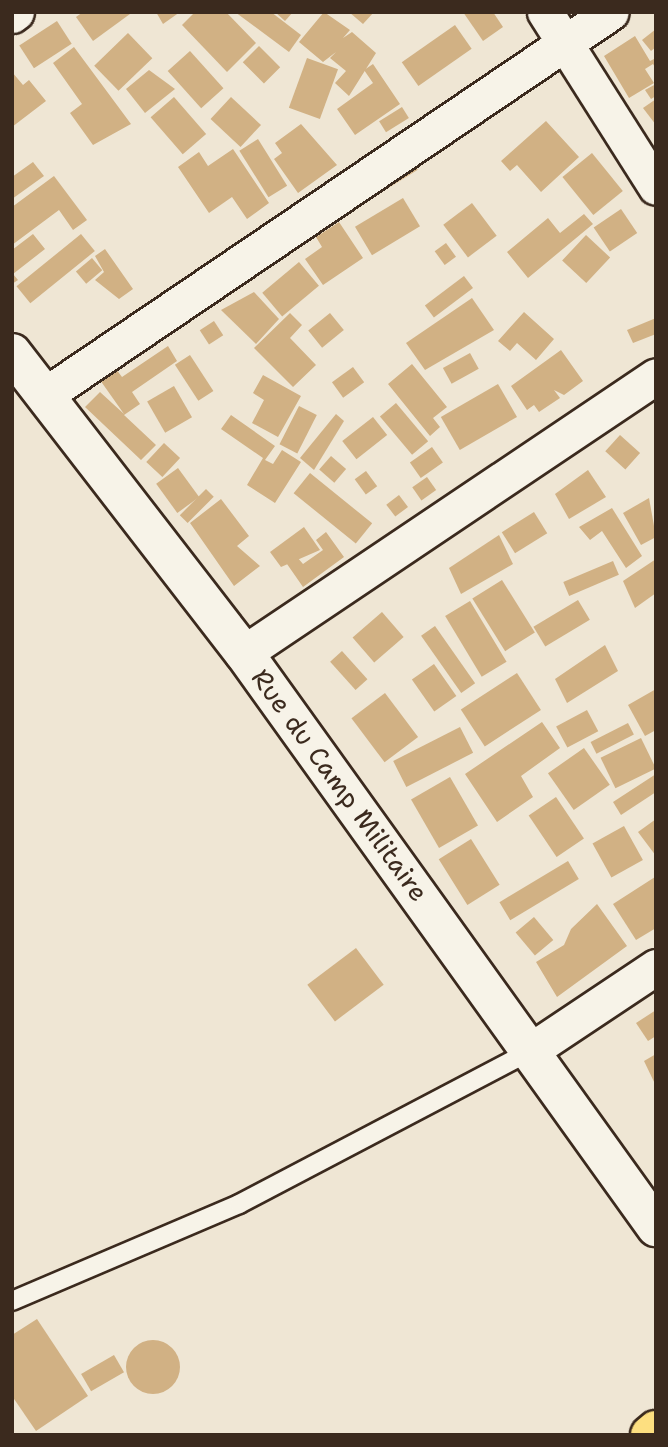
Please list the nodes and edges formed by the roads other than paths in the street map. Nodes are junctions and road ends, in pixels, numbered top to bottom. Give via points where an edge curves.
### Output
1 (545, 12) edge
2 (611, 12) edge
3 (566, 43) junction
4 (656, 187) edge
5 (12, 353) edge
6 (656, 376) edge
7 (45, 395) junction
8 (244, 653) junction
9 (656, 967) edge
10 (533, 1049) junction
11 (656, 1227) edge
12 (12, 1301) edge
13 (656, 1430) edge
14 (650, 1435) edge

1 - 3 street
2 - 3 street
3 - 4 street
3 - 7 street
5 - 7 street, Rue du Camp Militaire
6 - 8 street
7 - 8 street, Rue du Camp Militaire
8 - 10 street, Rue du Camp Militaire
9 - 10 street
10 - 11 street, Rue du Camp Militaire
10 - 12 lane via 239,1204
13 - 14 main road

